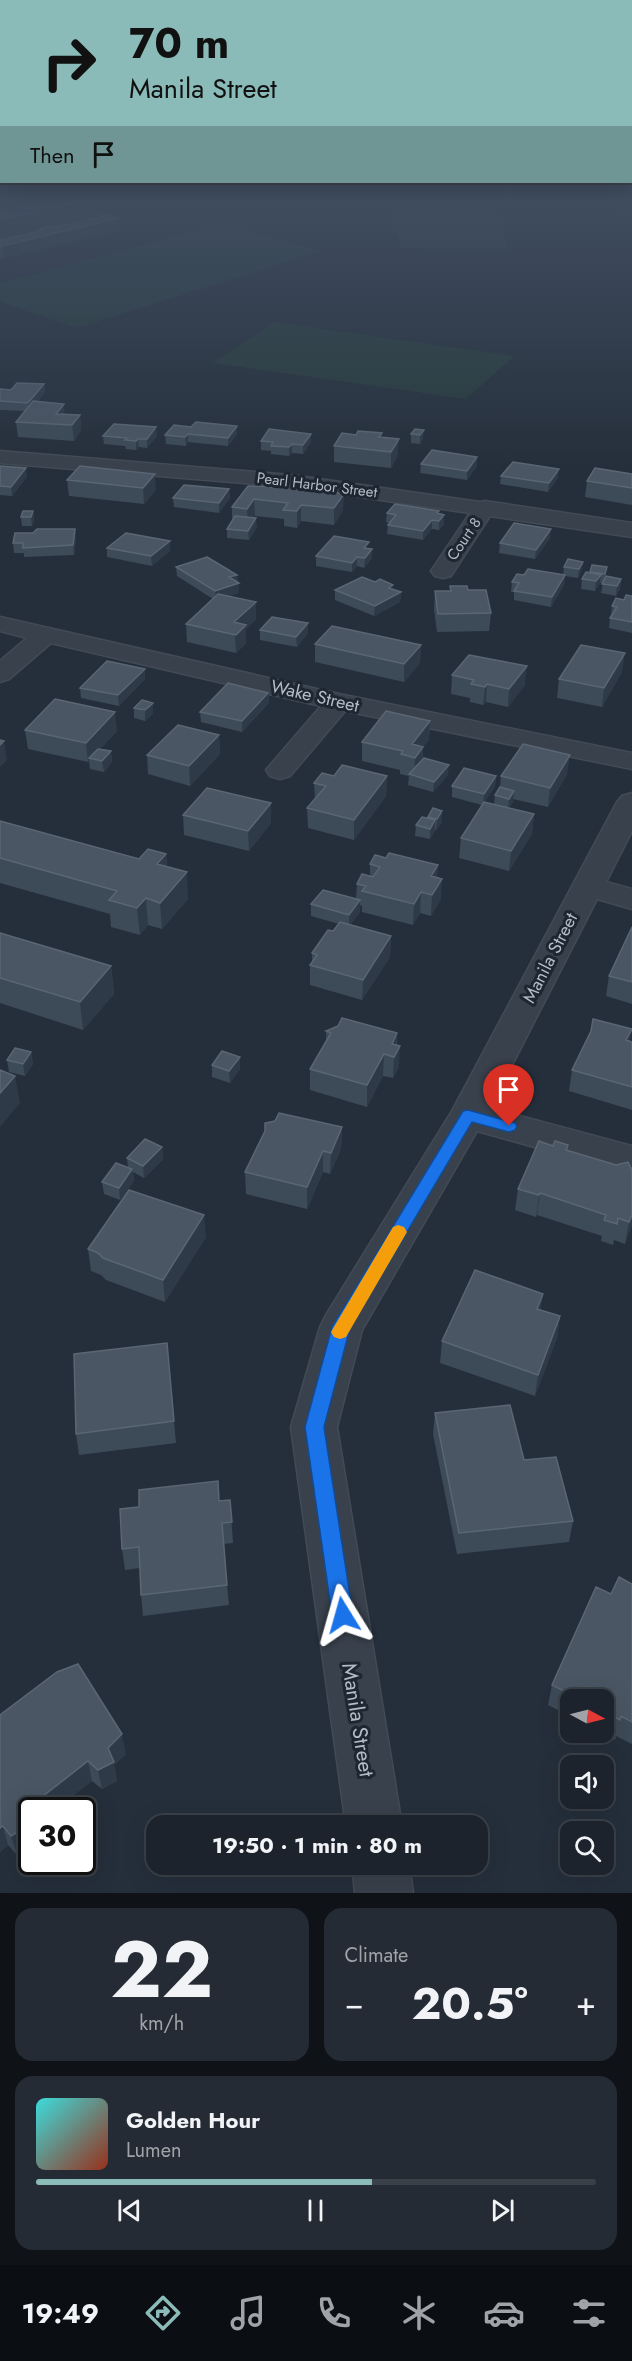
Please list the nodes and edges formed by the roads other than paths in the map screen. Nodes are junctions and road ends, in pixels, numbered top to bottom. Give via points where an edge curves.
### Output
1 (0, 457) edge
2 (485, 507) junction
3 (632, 530) edge
4 (443, 571) dead end
5 (0, 624) edge
6 (47, 634) junction
7 (0, 674) edge
8 (339, 702) junction
9 (632, 761) edge
10 (280, 770) dead end
11 (632, 802) edge
12 (586, 887) junction
13 (632, 899) edge
14 (468, 1115) junction
15 (632, 1160) edge
16 (372, 1815) edge
17 (382, 1875) edge
18 (384, 1893) edge

1 - 2 street, Pearl Harbor Street via 291,481
2 - 3 street, Pearl Harbor Street
2 - 4 street, Court 8
5 - 6 street, Wake Street
6 - 7 street
6 - 8 street, Wake Street
8 - 9 street, Wake Street
8 - 10 street
11 - 12 street, Manila Street
12 - 13 street
12 - 14 street, Manila Street
14 - 15 street
14 - 16 street, Manila Street via 341,1327 314,1427
17 - 18 street

